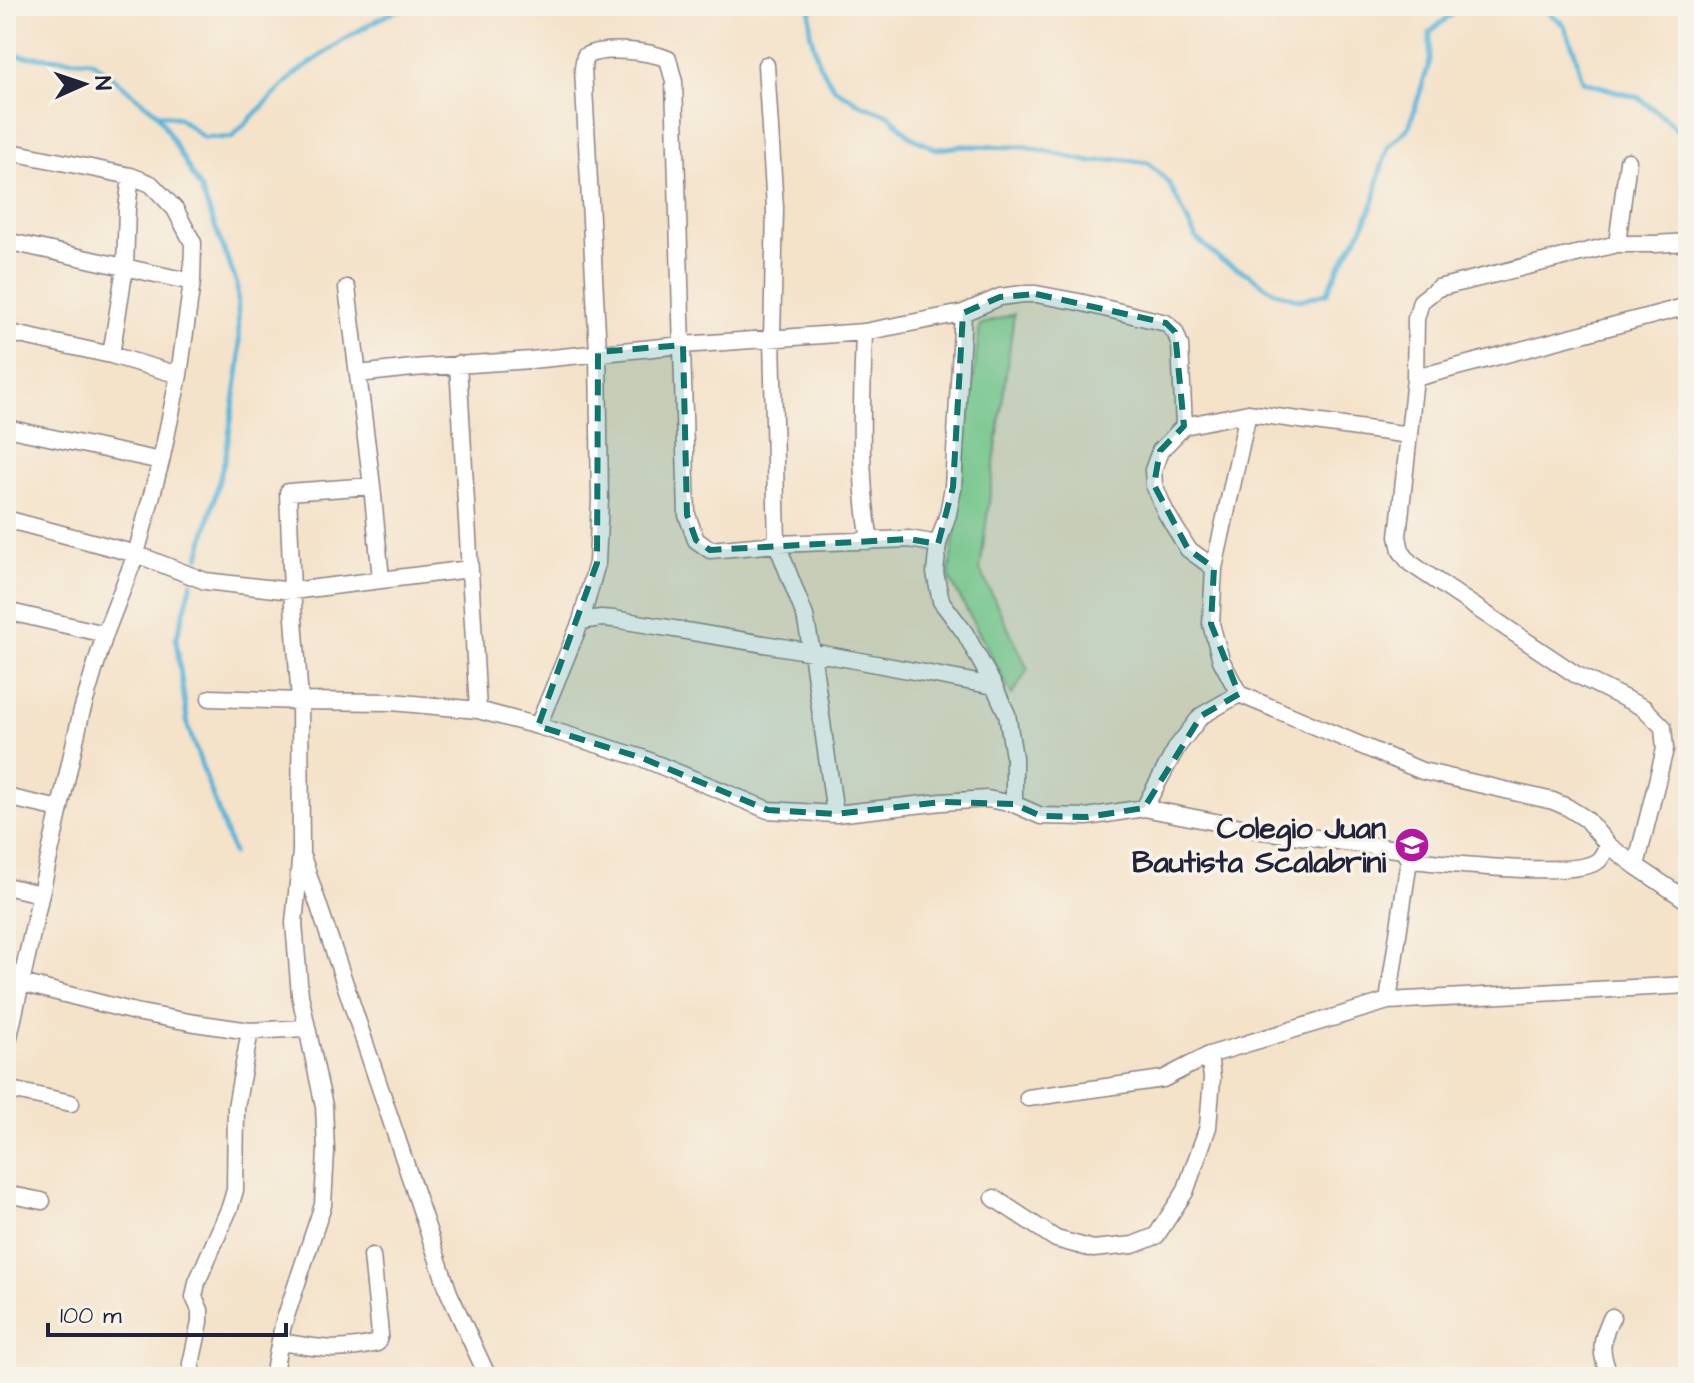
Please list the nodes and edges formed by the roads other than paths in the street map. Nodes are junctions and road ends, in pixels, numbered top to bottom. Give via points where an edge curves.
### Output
1 (766, 65) dead end
2 (6, 151) edge
3 (1628, 161) dead end
4 (131, 176) junction
5 (6, 241) edge
6 (1688, 242) edge
7 (1617, 244) junction
8 (125, 267) junction
9 (192, 282) junction
10 (347, 288) dead end
11 (1688, 306) edge
12 (963, 313) junction
13 (6, 332) edge
14 (864, 332) junction
15 (772, 338) junction
16 (683, 345) junction
17 (598, 352) junction
18 (111, 355) junction
19 (458, 364) junction
20 (358, 374) junction
21 (179, 375) junction
22 (1415, 378) junction
23 (1248, 413) junction
24 (1184, 426) junction
25 (6, 428) edge
26 (1409, 435) junction
27 (161, 461) junction
28 (372, 486) junction
29 (6, 519) edge
30 (870, 541) junction
31 (777, 544) junction
32 (938, 544) junction
33 (136, 554) junction
34 (1214, 568) junction
35 (470, 569) junction
36 (381, 579) junction
37 (292, 591) junction
38 (6, 611) edge
39 (581, 621) junction
40 (105, 634) junction
41 (812, 652) junction
42 (994, 686) junction
43 (1239, 694) junction
44 (210, 698) dead end
45 (300, 701) junction
46 (478, 710) junction
47 (538, 726) junction
48 (6, 797) edge
49 (1014, 804) junction
50 (1144, 808) junction
51 (60, 809) junction
52 (835, 814) junction
53 (1608, 845) junction
54 (301, 852) junction
55 (1409, 860) junction
56 (1636, 866) junction
57 (6, 886) edge
58 (40, 894) junction
59 (1688, 901) edge
60 (14, 980) edge
61 (1688, 985) edge
62 (1388, 1001) junction
63 (306, 1028) junction
64 (250, 1031) junction
65 (6, 1050) edge
66 (1209, 1055) junction
67 (6, 1089) edge
68 (1028, 1098) dead end
69 (71, 1103) dead end
70 (6, 1194) edge
71 (994, 1198) dead end
72 (42, 1201) dead end
73 (372, 1256) dead end
74 (1612, 1317) dead end
75 (280, 1342) junction
76 (194, 1377) edge
77 (273, 1377) edge
78 (488, 1377) edge
79 (1611, 1377) edge

1 - 15 street via 775,208
2 - 4 street
3 - 7 street
4 - 8 street
4 - 9 street via 151,184 175,209 193,243
5 - 8 street
6 - 7 street
7 - 22 street via 1438,288 1421,301 1416,319
8 - 9 street
8 - 18 street
9 - 21 street
10 - 20 street
11 - 22 street
12 - 14 street
12 - 24 street via 1000,297 1036,294 1166,323 1180,345
12 - 32 street via 953,487
13 - 18 street
14 - 15 street
14 - 30 street via 860,442
15 - 16 street
15 - 31 street
16 - 17 street
16 - 17 street via 674,82 668,59 655,53 592,52 585,56 583,68
16 - 31 street via 687,515 696,540 710,550
17 - 19 street
17 - 39 street via 597,563
18 - 21 street
19 - 20 street
19 - 35 street
20 - 28 street
21 - 27 street
22 - 26 street
23 - 24 street
23 - 26 street
23 - 34 street
24 - 34 street via 1160,451 1154,485 1188,549
25 - 27 street
26 - 56 street via 1398,536 1410,563 1575,674 1644,708 1663,727 1665,749
27 - 33 street
28 - 36 street
28 - 37 street via 288,492
29 - 33 street
30 - 31 street
30 - 32 street
31 - 41 street via 805,616
32 - 42 street via 935,573 941,601
33 - 37 street via 205,581
33 - 40 street
34 - 43 street via 1211,624 1221,660
35 - 36 street
35 - 46 street
36 - 37 street
37 - 45 street
38 - 40 street
39 - 41 street via 601,618
39 - 47 street
40 - 51 street
41 - 42 street
41 - 52 street
42 - 49 street via 1007,714
43 - 50 street via 1201,716 1177,747
43 - 53 street via 1422,771 1553,801 1586,819
44 - 45 street
45 - 46 street
45 - 54 street
46 - 47 street
47 - 52 street via 642,758 768,810
48 - 51 street
49 - 50 street via 1041,816 1087,817
49 - 52 street via 987,799
50 - 55 street via 1403,850
51 - 58 street
53 - 55 street via 1598,860 1583,868 1550,871
53 - 56 street
54 - 63 street via 294,923
54 - 78 street via 449,1293
55 - 62 street
56 - 59 street
57 - 58 street
58 - 60 street
60 - 64 street via 135,1012
60 - 65 street
61 - 62 street
62 - 66 street
63 - 64 street
63 - 75 street via 324,1106 323,1205
64 - 76 street via 236,1107 235,1190 194,1297 200,1310 191,1364
66 - 68 street via 1163,1079
66 - 71 street via 1208,1127 1185,1192 1156,1236 1133,1245 1093,1249 1056,1239
67 - 69 street
70 - 72 street
73 - 75 street via 377,1343 328,1350
74 - 79 street via 1604,1332 1602,1360
75 - 77 street

